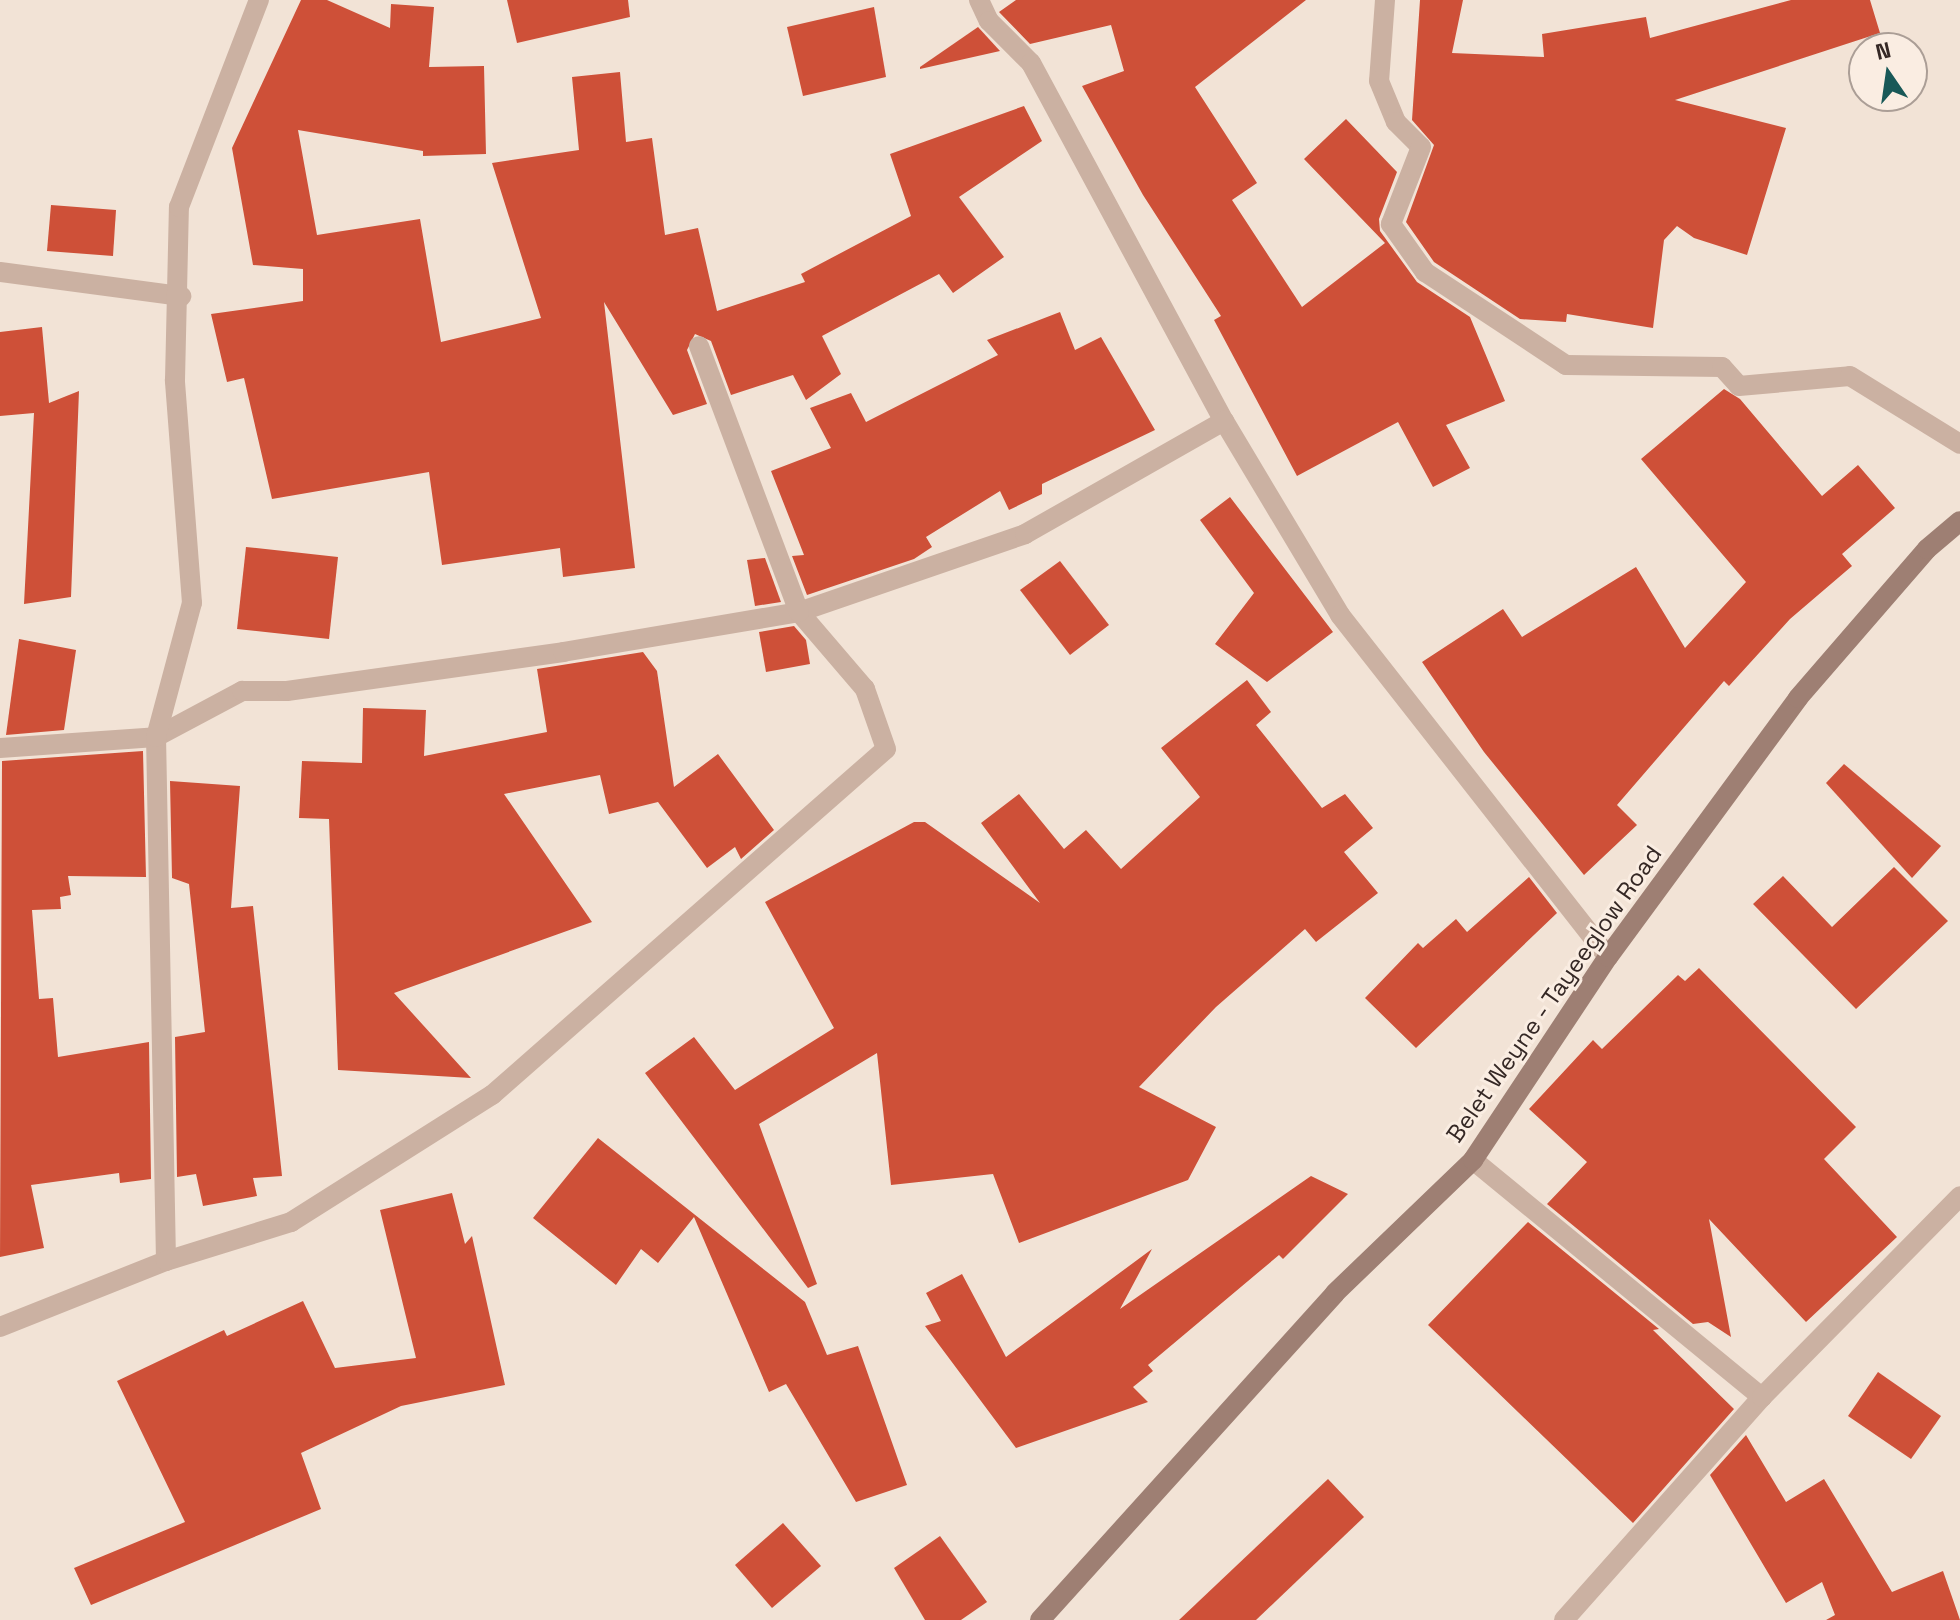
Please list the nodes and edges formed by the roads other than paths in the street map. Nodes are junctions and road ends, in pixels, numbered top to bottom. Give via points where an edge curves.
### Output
1 (259, 0) edge
2 (979, 0) edge
3 (1385, 0) edge
4 (0, 272) edge
5 (181, 296) junction
6 (699, 346) dead end
7 (1224, 421) junction
8 (1960, 444) edge
9 (1960, 521) edge
10 (799, 612) junction
11 (156, 737) junction
12 (0, 748) edge
13 (1608, 957) junction
14 (1473, 1160) junction
15 (1960, 1196) edge
16 (166, 1261) junction
17 (0, 1327) edge
18 (1762, 1397) junction
19 (1040, 1620) edge
20 (1564, 1620) edge

1 - 5 street via 179,207
2 - 7 street via 989,21 1031,63
3 - 8 street via 1379,81 1396,122 1421,147 1391,224 1425,272 1566,365 1722,367 1739,386 1850,376
4 - 5 street
5 - 11 street via 175,380 192,603
6 - 10 street
7 - 10 street via 1025,534
7 - 13 street via 1340,615
9 - 13 main road, Belet Weyne - Tayeeglow Road via 1927,549 1798,698
10 - 11 street via 547,655 287,691 242,691
10 - 16 street via 865,689 886,749 492,1095 291,1222
11 - 12 street
11 - 16 street
13 - 14 main road, Belet Weyne - Tayeeglow Road
14 - 18 street
14 - 19 main road, Belet Weyne - Tayeeglow Road via 1335,1293
15 - 18 street
16 - 17 street
18 - 20 street

